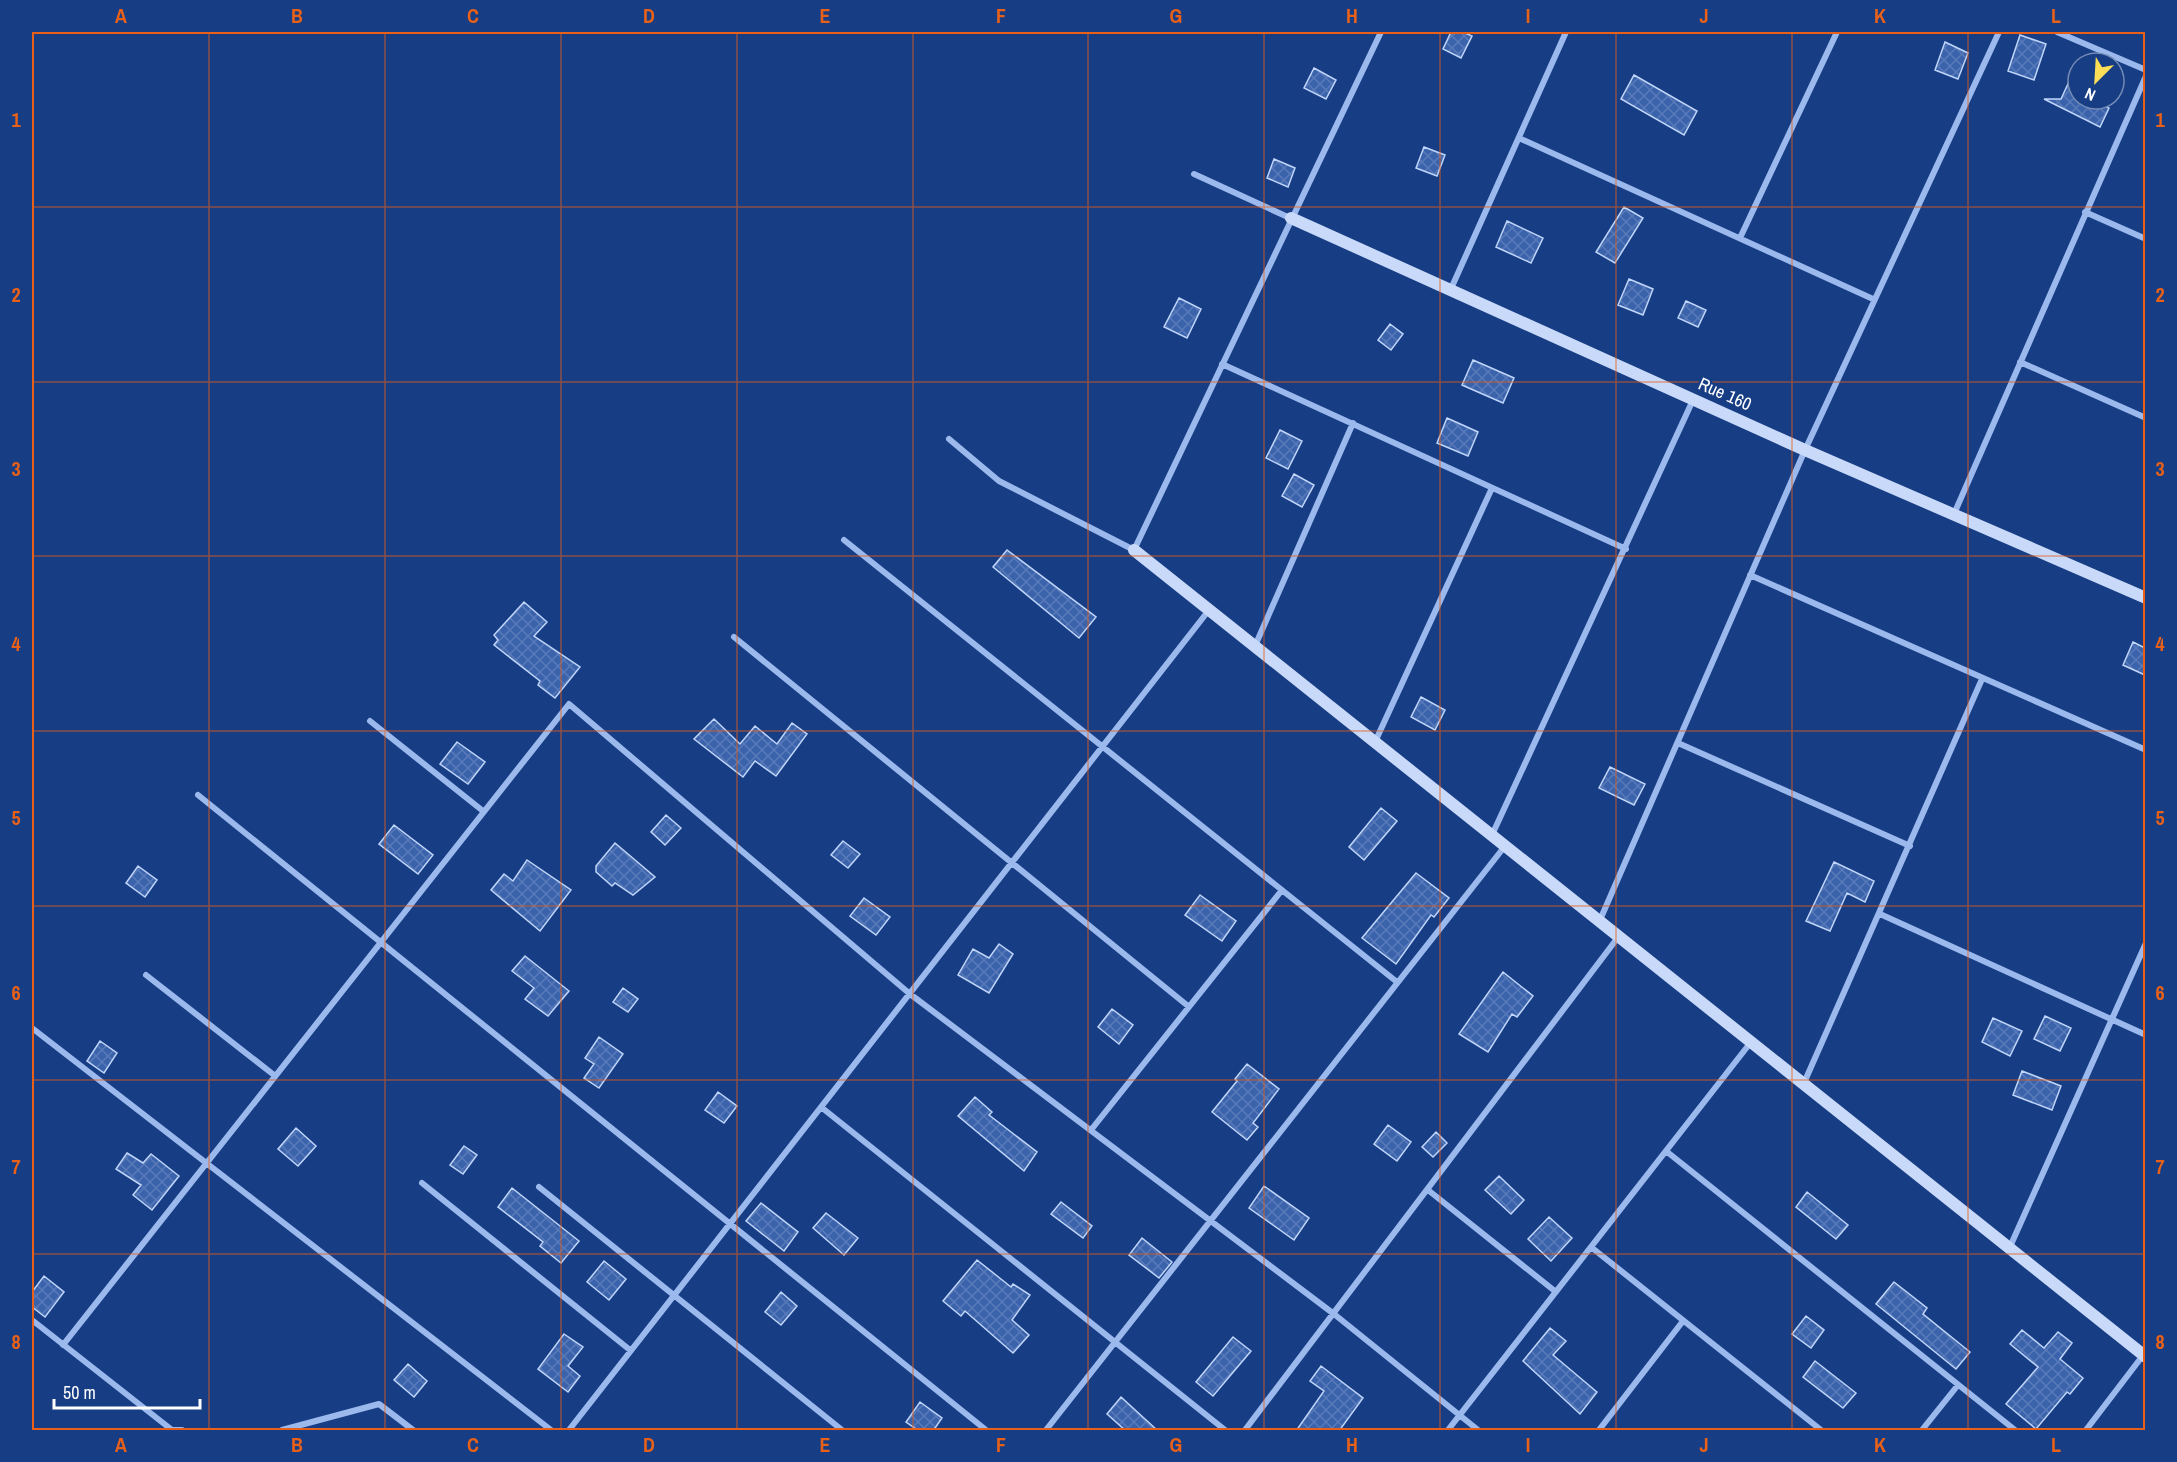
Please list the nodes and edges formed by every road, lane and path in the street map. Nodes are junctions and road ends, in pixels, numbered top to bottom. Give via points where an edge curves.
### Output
1 (1381, 32) edge
2 (1566, 32) edge
3 (1837, 32) edge
4 (1999, 32) edge
5 (2057, 32) edge
6 (2145, 70) edge
7 (2145, 76) edge
8 (1519, 138) junction
9 (1194, 174) dead end
10 (2085, 212) junction
11 (1291, 218) junction
12 (1740, 238) junction
13 (2145, 239) edge
14 (1450, 292) junction
15 (1873, 299) junction
16 (2020, 362) junction
17 (1222, 364) junction
18 (1693, 400) junction
19 (2145, 418) edge
20 (1353, 423) junction
21 (949, 439) dead end
22 (1805, 450) junction
23 (1492, 488) junction
24 (1954, 514) junction
25 (844, 540) dead end
26 (1626, 549) junction
27 (1134, 550) junction
28 (1750, 575) junction
29 (2145, 598) edge
30 (1209, 610) junction
31 (734, 637) dead end
32 (1254, 646) junction
33 (1982, 679) junction
34 (370, 722) dead end
35 (1375, 742) junction
36 (1678, 743) junction
37 (1102, 747) junction
38 (2145, 750) edge
39 (198, 795) dead end
40 (483, 811) junction
41 (1492, 835) junction
42 (1505, 845) junction
43 (1910, 846) junction
44 (1012, 863) junction
45 (1282, 890) junction
46 (1880, 914) junction
47 (1599, 921) junction
48 (1619, 936) junction
49 (380, 941) junction
50 (2145, 943) edge
51 (146, 975) dead end
52 (1397, 982) junction
53 (910, 994) junction
54 (1188, 1006) junction
55 (2111, 1020) junction
56 (32, 1028) edge
57 (2145, 1035) edge
58 (1751, 1042) junction
59 (274, 1075) junction
60 (1804, 1083) junction
61 (821, 1107) junction
62 (1091, 1130) junction
63 (1666, 1151) junction
64 (206, 1162) junction
65 (422, 1183) dead end
66 (539, 1187) dead end
67 (1428, 1190) junction
68 (1210, 1221) junction
69 (730, 1224) junction
70 (1591, 1247) junction
71 (2009, 1250) junction
72 (1556, 1292) junction
73 (674, 1294) junction
74 (1334, 1314) junction
75 (32, 1320) edge
76 (1683, 1321) junction
77 (1115, 1342) junction
78 (63, 1345) junction
79 (630, 1350) junction
80 (2145, 1354) edge
81 (1958, 1385) junction
82 (1460, 1415) junction
83 (172, 1430) edge
84 (182, 1431) edge
85 (282, 1431) edge
86 (413, 1431) edge
87 (551, 1431) edge
88 (569, 1431) edge
89 (842, 1431) edge
90 (986, 1431) edge
91 (1046, 1431) edge
92 (1225, 1431) edge
93 (1245, 1431) edge
94 (1448, 1431) edge
95 (1478, 1431) edge
96 (1599, 1431) edge
97 (1821, 1431) edge
98 (1922, 1431) edge
99 (2015, 1431) edge
100 (2086, 1431) edge

1 - 11 street
2 - 8 street
3 - 12 street
4 - 15 street
5 - 6 street
7 - 10 street
8 - 12 street
8 - 14 street
9 - 11 street
10 - 13 street
10 - 16 street
11 - 14 street, Rue 160
11 - 17 street
12 - 15 street
14 - 18 street, Rue 160
15 - 22 street
16 - 19 street
16 - 24 street
17 - 20 street
17 - 27 street
18 - 22 street, Rue 160
18 - 26 street
20 - 23 street
20 - 32 street
21 - 27 street via 999,481
22 - 24 street, Rue 160
22 - 28 street
23 - 26 street
23 - 35 street
24 - 29 street, Rue 160
25 - 37 street
26 - 41 street
27 - 30 street
28 - 33 street
28 - 36 street
30 - 32 street
30 - 37 street
31 - 44 street
32 - 35 street
33 - 38 street
33 - 43 street
34 - 40 street
35 - 41 street
36 - 43 street
36 - 47 street
37 - 44 street
37 - 45 street
39 - 49 street
40 - 49 street
40 - 53 street via 569,704
41 - 42 street
42 - 47 street
42 - 52 street
43 - 46 street
44 - 53 street
44 - 54 street
45 - 52 street
45 - 54 street
46 - 55 street
46 - 60 street
47 - 48 street
48 - 58 street
48 - 67 street
49 - 59 street
49 - 69 street
50 - 55 street
51 - 59 street
52 - 68 street
53 - 61 street
53 - 62 street
54 - 62 street
55 - 57 street
55 - 71 street
56 - 64 street
58 - 60 street
58 - 63 street
59 - 64 street
60 - 71 street
61 - 69 street
61 - 77 street
62 - 68 street
63 - 70 street
63 - 81 street
64 - 78 street
64 - 87 street
65 - 79 street
66 - 73 street
67 - 72 street
67 - 74 street
68 - 74 street
68 - 77 street
69 - 73 street
69 - 90 street
70 - 72 street
70 - 76 street
71 - 80 street
72 - 82 street
73 - 79 street
73 - 89 street
74 - 82 street
74 - 93 street
75 - 78 street
76 - 96 street
76 - 97 street
77 - 91 street
77 - 92 street
78 - 83 street
79 - 88 street
80 - 100 street
81 - 98 street
81 - 99 street
82 - 94 street
82 - 95 street
83 - 84 street
85 - 86 street via 380,1404

